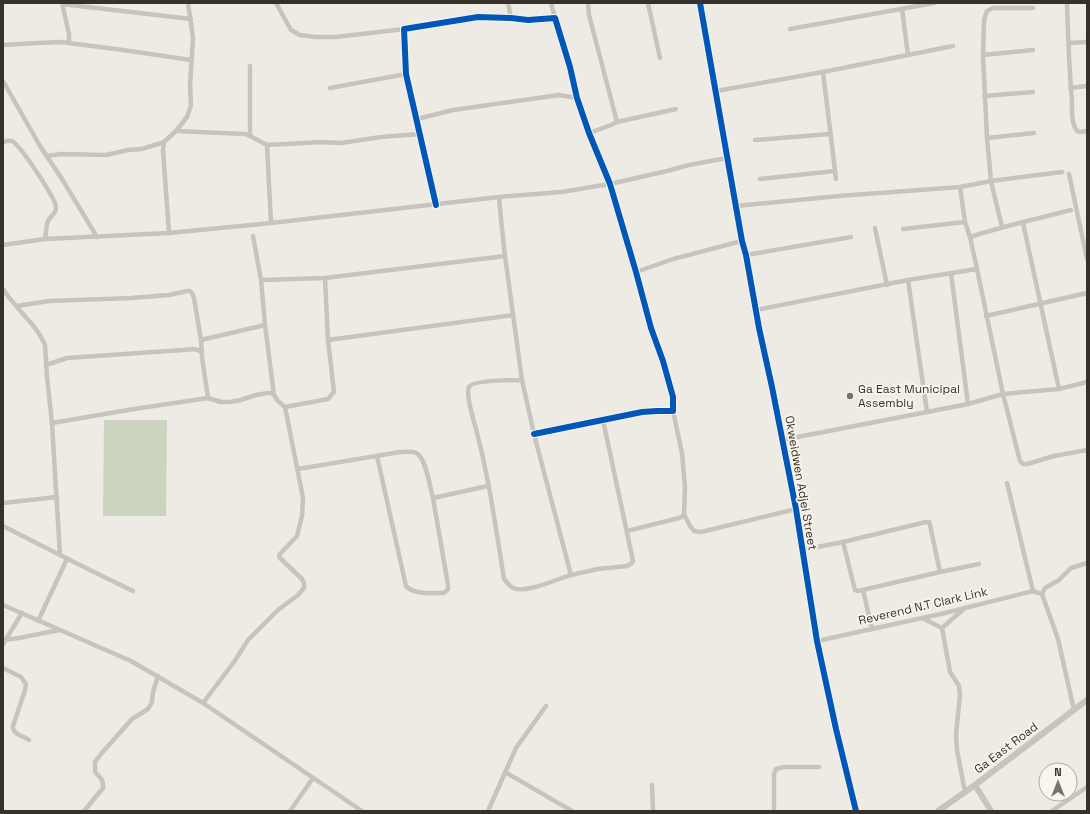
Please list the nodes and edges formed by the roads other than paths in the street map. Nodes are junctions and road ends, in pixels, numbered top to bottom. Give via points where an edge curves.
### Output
1 (188, 3) edge
2 (276, 3) edge
3 (508, 3) edge
4 (551, 3) edge
5 (588, 3) edge
6 (648, 3) edge
7 (700, 3) edge
8 (934, 3) edge
9 (1067, 3) edge
10 (62, 4) edge
11 (91, 5) edge
12 (1033, 8) dead end
13 (902, 9) junction
14 (511, 18) junction
15 (555, 18) junction
16 (191, 19) junction
17 (404, 29) junction
18 (790, 29) dead end
19 (1087, 42) edge
20 (68, 43) junction
21 (1069, 43) junction
22 (3, 45) edge
23 (953, 46) dead end
24 (1033, 50) dead end
25 (908, 55) junction
26 (983, 55) junction
27 (660, 58) dead end
28 (191, 60) junction
29 (250, 66) dead end
30 (822, 72) junction
31 (406, 74) junction
32 (3, 82) edge
33 (1087, 86) edge
34 (330, 88) dead end
35 (1070, 88) junction
36 (716, 91) junction
37 (1033, 92) dead end
38 (984, 96) junction
39 (577, 98) junction
40 (676, 110) dead end
41 (416, 118) junction
42 (617, 122) junction
43 (176, 131) junction
44 (1087, 131) edge
45 (589, 133) junction
46 (1034, 133) dead end
47 (420, 134) junction
48 (830, 134) junction
49 (250, 136) junction
50 (987, 138) junction
51 (755, 140) dead end
52 (3, 142) edge
53 (164, 142) junction
54 (267, 145) junction
55 (47, 156) junction
56 (727, 158) junction
57 (835, 171) junction
58 (1062, 172) dead end
59 (1070, 174) dead end
60 (760, 179) dead end
61 (836, 179) dead end
62 (991, 181) junction
63 (610, 184) junction
64 (960, 187) junction
65 (499, 197) junction
66 (436, 205) junction
67 (736, 206) junction
68 (1071, 210) dead end
69 (965, 222) junction
70 (271, 223) junction
71 (1023, 223) junction
72 (1002, 227) junction
73 (875, 228) dead end
74 (903, 229) dead end
75 (169, 233) junction
76 (97, 236) junction
77 (253, 236) dead end
78 (851, 237) dead end
79 (970, 237) junction
80 (45, 239) junction
81 (742, 241) junction
82 (3, 245) edge
83 (746, 255) junction
84 (505, 256) junction
85 (1087, 259) edge
86 (977, 269) junction
87 (636, 272) junction
88 (951, 274) junction
89 (325, 278) junction
90 (261, 280) junction
91 (908, 280) junction
92 (887, 285) junction
93 (3, 289) edge
94 (1087, 293) edge
95 (1040, 304) junction
96 (17, 306) junction
97 (756, 310) junction
98 (513, 315) junction
99 (986, 316) junction
100 (265, 325) junction
101 (201, 340) junction
102 (328, 340) junction
103 (202, 351) junction
104 (46, 365) junction
105 (522, 380) junction
106 (1087, 382) edge
107 (1058, 389) junction
108 (1003, 394) junction
109 (274, 395) junction
110 (208, 398) junction
111 (968, 404) junction
112 (285, 407) junction
113 (673, 411) junction
114 (927, 412) junction
115 (603, 420) junction
116 (52, 423) junction
117 (534, 434) junction
118 (782, 440) junction
119 (1087, 450) edge
120 (377, 456) junction
121 (298, 469) junction
122 (1007, 483) dead end
123 (488, 486) junction
124 (57, 497) junction
125 (433, 498) junction
126 (3, 503) edge
127 (796, 509) junction
128 (684, 514) junction
129 (3, 526) edge
130 (627, 531) junction
131 (843, 542) junction
132 (802, 550) junction
133 (60, 555) junction
134 (67, 559) junction
135 (1087, 563) edge
136 (979, 564) dead end
137 (940, 572) junction
138 (571, 575) junction
139 (863, 590) junction
140 (133, 591) dead end
141 (1033, 591) junction
142 (1042, 594) junction
143 (3, 605) edge
144 (966, 607) junction
145 (22, 613) junction
146 (922, 618) junction
147 (38, 621) junction
148 (942, 628) junction
149 (872, 629) junction
150 (59, 630) junction
151 (4, 641) edge
152 (817, 641) junction
153 (3, 668) edge
154 (158, 676) junction
155 (1087, 700) edge
156 (203, 703) junction
157 (546, 706) dead end
158 (1074, 710) junction
159 (29, 740) dead end
160 (819, 767) dead end
161 (505, 772) junction
162 (313, 778) junction
163 (652, 785) dead end
164 (975, 786) junction
165 (1087, 787) edge
166 (965, 792) junction
167 (353, 809) edge
168 (84, 811) edge
169 (290, 811) edge
170 (362, 811) edge
171 (488, 811) edge
172 (572, 811) edge
173 (653, 811) edge
174 (774, 811) edge
175 (856, 811) edge
176 (938, 811) edge
177 (991, 811) edge
178 (1052, 811) edge

1 - 16 street
2 - 17 street via 291,30 300,35 336,37
3 - 14 street
4 - 15 street
5 - 42 street via 588,14
6 - 27 street
7 - 36 street, Okweidwen Adjei Street
8 - 13 street
9 - 21 street
10 - 11 street
10 - 20 street via 69,34
11 - 16 street
12 - 26 street via 993,8 987,11 984,20
13 - 18 street
13 - 25 street
14 - 15 street
14 - 17 street via 478,17
15 - 39 street
16 - 28 street
17 - 31 street
19 - 21 street
20 - 22 street
20 - 28 street
21 - 35 street
23 - 25 street
24 - 26 street
25 - 30 street
26 - 38 street
28 - 43 street via 191,106 187,117
29 - 49 street
30 - 36 street
30 - 48 street
31 - 34 street
31 - 41 street
32 - 55 street
33 - 35 street
35 - 44 street via 1075,129 1080,132
36 - 56 street, Okweidwen Adjei Street
37 - 38 street
38 - 50 street
39 - 41 street via 559,95 453,110
39 - 45 street
40 - 42 street
41 - 47 street
42 - 45 street
43 - 49 street
43 - 53 street
45 - 63 street
46 - 50 street
47 - 54 street via 341,143
47 - 66 street
48 - 51 street
48 - 57 street
49 - 54 street
50 - 62 street
52 - 80 street via 13,142 28,159 53,198 55,212 48,220
53 - 55 street via 142,149 106,155
53 - 75 street
54 - 70 street
55 - 76 street
56 - 63 street
56 - 67 street, Okweidwen Adjei Street
57 - 60 street
57 - 61 street
58 - 62 street
59 - 85 street
62 - 64 street
62 - 72 street
63 - 65 street via 561,192
63 - 87 street
64 - 67 street
64 - 69 street
65 - 66 street
65 - 84 street
66 - 70 street
67 - 81 street, Okweidwen Adjei Street
68 - 71 street
69 - 74 street
69 - 79 street
70 - 75 street
71 - 72 street
71 - 95 street
72 - 79 street
73 - 92 street
75 - 76 street
76 - 80 street
77 - 90 street
78 - 83 street
79 - 86 street
80 - 82 street
81 - 83 street, Okweidwen Adjei Street
81 - 87 street via 673,259
83 - 97 street, Okweidwen Adjei Street
84 - 89 street
84 - 98 street
86 - 88 street
86 - 99 street
87 - 113 street via 673,397
88 - 91 street
88 - 111 street
89 - 90 street
89 - 102 street
90 - 100 street
91 - 92 street
91 - 114 street
92 - 97 street
93 - 96 street
94 - 95 street
95 - 99 street
95 - 107 street
96 - 101 street via 49,300 131,298 190,291 194,298
96 - 104 street via 44,340
97 - 118 street, Okweidwen Adjei Street
98 - 102 street
98 - 105 street
99 - 108 street
100 - 101 street
100 - 109 street
101 - 103 street
102 - 112 street via 334,392 328,399
103 - 104 street via 67,358
103 - 110 street
104 - 116 street
105 - 117 street
105 - 123 street via 486,382 470,385 468,388
106 - 107 street
107 - 108 street
108 - 111 street
108 - 119 street via 1021,463 1027,464
109 - 110 street via 268,393 221,402
109 - 112 street
110 - 116 street
111 - 114 street
112 - 121 street
113 - 115 street via 642,412
113 - 128 street via 682,453
114 - 118 street
115 - 117 street
115 - 130 street
116 - 124 street
117 - 138 street
118 - 127 street, Okweidwen Adjei Street
120 - 121 street
120 - 125 street via 400,452 417,453 424,463
120 - 125 street via 406,586 416,592 444,593 448,585
121 - 156 street via 303,498 299,532 279,555 302,579 304,588 248,640
122 - 141 street
123 - 125 street
123 - 138 street via 504,579 509,585 520,589 537,587
124 - 126 street
124 - 133 street
127 - 128 street via 701,532 694,531
127 - 132 street, Okweidwen Adjei Street
128 - 130 street via 679,518
129 - 133 street
130 - 138 street via 633,561 631,564
131 - 132 street
131 - 137 street via 929,522
131 - 139 street via 855,590
132 - 152 street, Okweidwen Adjei Street
133 - 134 street
134 - 140 street
134 - 147 street
135 - 142 street via 1071,568 1059,580 1045,588
136 - 137 street
137 - 139 street
139 - 149 street
141 - 142 street
141 - 144 street, Reverend N.T Clark Link
142 - 158 street via 1058,639
143 - 145 street
144 - 146 street, Reverend N.T Clark Link
144 - 148 street
145 - 147 street
145 - 151 street
146 - 148 street
146 - 149 street, Reverend N.T Clark Link
147 - 150 street
148 - 166 street via 950,672 959,686 956,735
149 - 152 street, Reverend N.T Clark Link
150 - 151 street
150 - 154 street via 131,661
152 - 175 street, Okweidwen Adjei Street
153 - 159 street via 21,677 26,684 12,729
154 - 156 street
154 - 168 street via 148,709 132,719 95,762 95,772 104,783 103,788
155 - 158 street, Ga East Road
156 - 162 street
157 - 161 street via 518,745
158 - 164 street, Ga East Road
160 - 174 street via 776,769
161 - 171 street
161 - 172 street
162 - 167 street
162 - 169 street
163 - 173 street
164 - 166 street, Ga East Road
164 - 177 street
165 - 178 street
166 - 176 street, Ga East Road
167 - 170 street

